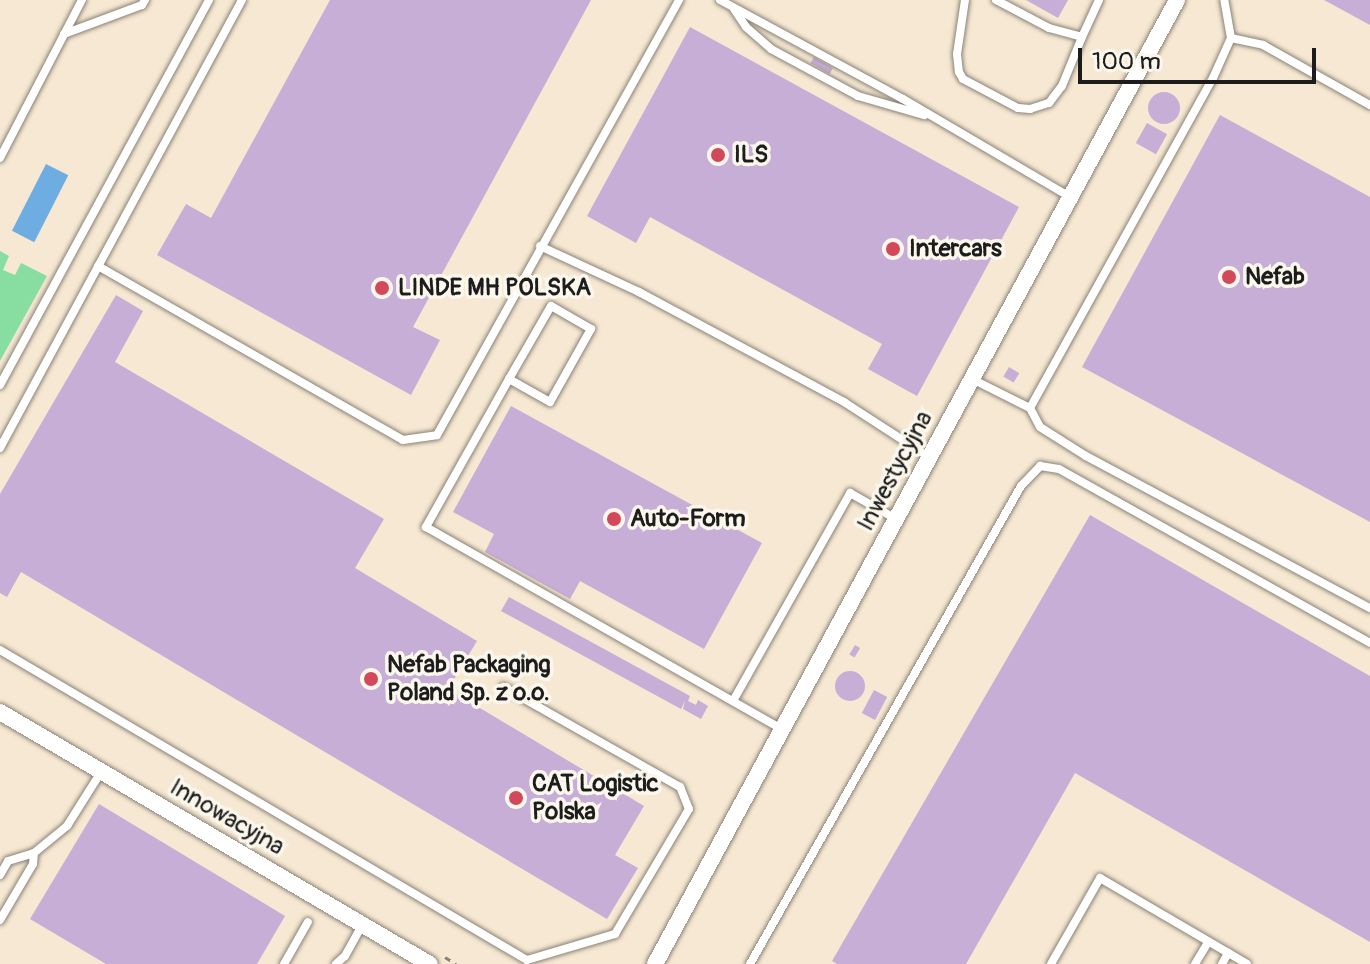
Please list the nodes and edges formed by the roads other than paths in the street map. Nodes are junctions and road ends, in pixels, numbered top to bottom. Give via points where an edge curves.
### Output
1 (82, 0) edge
2 (145, 0) edge
3 (209, 0) edge
4 (242, 0) edge
5 (679, 0) edge
6 (720, 0) edge
7 (965, 0) edge
8 (996, 0) edge
9 (1099, 0) edge
10 (1177, 0) edge
11 (1224, 0) edge
12 (731, 6) junction
13 (64, 34) junction
14 (1082, 37) junction
15 (1231, 38) junction
16 (1370, 105) edge
17 (936, 119) junction
18 (0, 158) edge
19 (1070, 197) junction
20 (540, 246) junction
21 (98, 266) junction
22 (509, 379) junction
23 (972, 379) junction
24 (0, 385) edge
25 (1030, 408) junction
26 (0, 448) edge
27 (930, 458) junction
28 (897, 519) junction
29 (1370, 608) edge
30 (1370, 643) edge
31 (0, 650) edge
32 (503, 687) dead end
33 (733, 701) junction
34 (0, 712) edge
35 (783, 730) junction
36 (101, 772) junction
37 (34, 853) junction
38 (0, 875) edge
39 (0, 920) edge
40 (308, 922) dead end
41 (362, 924) junction
42 (1208, 942) junction
43 (1228, 953) junction
44 (347, 960) edge
45 (284, 964) edge
46 (336, 964) edge
47 (429, 964) edge
48 (655, 964) edge
49 (750, 964) edge
50 (1051, 964) edge
51 (1195, 964) edge
52 (1222, 964) edge
53 (1247, 964) edge

1 - 13 lane
2 - 13 lane
3 - 24 lane
4 - 21 lane
5 - 20 lane
6 - 12 lane
7 - 14 lane via 959,72 1018,108 1049,103 1062,86
8 - 14 lane via 1049,28
9 - 14 lane
10 - 19 street, Inwestycyjna
11 - 15 lane
12 - 17 lane
12 - 17 lane via 771,49 858,96
13 - 18 lane
15 - 16 lane via 1263,45
15 - 25 lane
17 - 19 lane
19 - 23 street, Inwestycyjna
20 - 21 lane via 437,435 403,440
20 - 27 lane via 639,292 844,402
21 - 26 lane
22 - 22 lane via 551,306 591,329 550,402
22 - 33 lane via 426,527
23 - 25 lane
23 - 27 street, Inwestycyjna
25 - 29 lane via 1040,427 1086,456
27 - 28 street, Inwestycyjna
28 - 33 lane via 850,493
28 - 35 street, Inwestycyjna
30 - 49 lane via 1059,469 1040,466 1021,486
31 - 32 lane via 527,960 615,934 689,809 680,787
33 - 35 lane
34 - 36 street, Innowacyjna
35 - 48 street, Inwestycyjna
36 - 37 lane via 67,826
36 - 41 street, Innowacyjna
37 - 38 lane via 8,861
37 - 39 lane via 33,864
40 - 45 lane
41 - 44 lane
41 - 47 street, Innowacyjna
42 - 43 lane
42 - 50 lane via 1100,878
42 - 51 lane
43 - 52 lane
43 - 53 lane
44 - 46 lane

